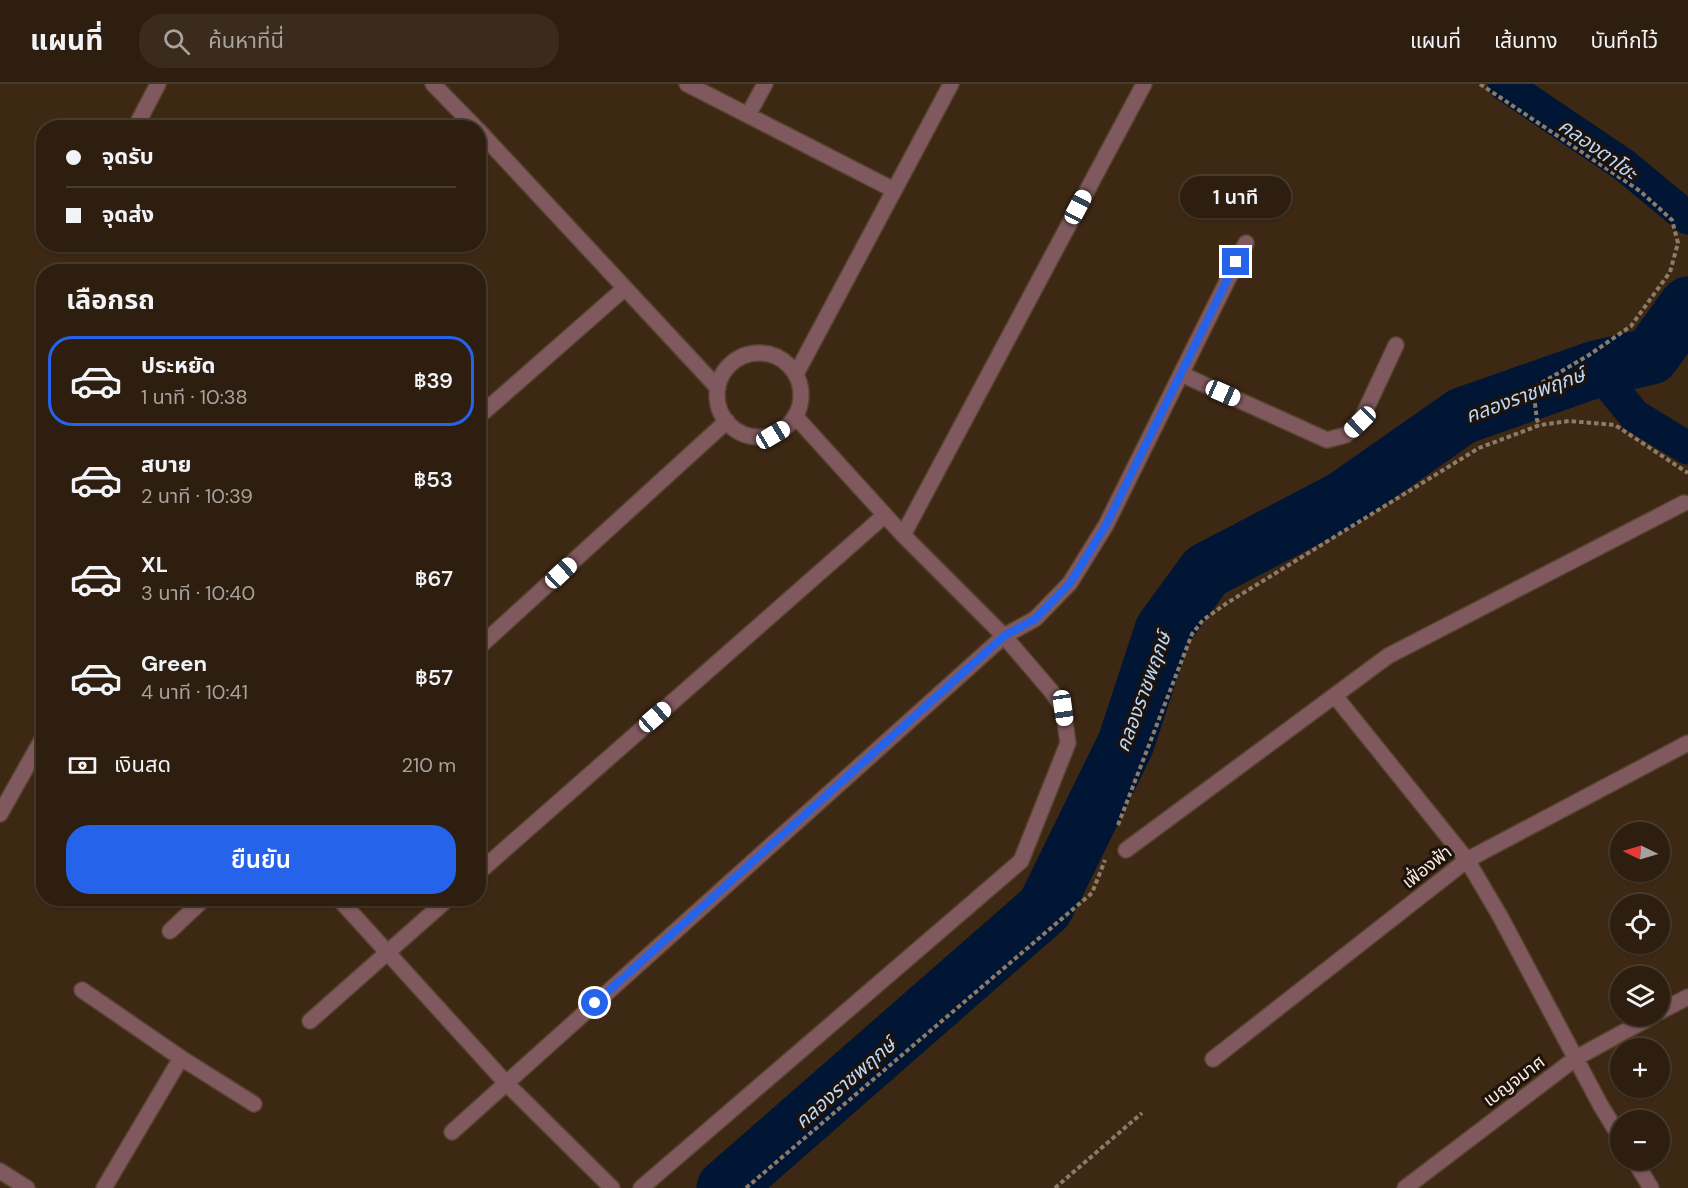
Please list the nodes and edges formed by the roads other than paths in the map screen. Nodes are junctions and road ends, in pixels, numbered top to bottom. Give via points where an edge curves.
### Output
1 (158, 84) edge
2 (433, 84) edge
3 (687, 84) edge
4 (765, 84) edge
5 (951, 84) edge
6 (1144, 84) edge
7 (748, 116) junction
8 (139, 120) edge
9 (468, 120) edge
10 (486, 139) edge
11 (894, 190) junction
12 (1245, 243) dead end
13 (625, 288) junction
14 (1396, 345) dead end
15 (796, 374) junction
16 (1181, 374) junction
17 (718, 388) junction
18 (486, 406) edge
19 (795, 416) junction
20 (727, 421) junction
21 (1684, 503) dead end
22 (885, 515) junction
23 (903, 535) junction
24 (1004, 636) junction
25 (486, 641) edge
26 (1335, 696) junction
27 (1688, 743) edge
28 (36, 750) edge
29 (0, 814) edge
30 (1126, 850) dead end
31 (1467, 860) junction
32 (486, 866) edge
33 (197, 906) edge
34 (345, 906) edge
35 (440, 906) edge
36 (170, 931) dead end
37 (386, 954) junction
38 (82, 990) dead end
39 (1688, 997) edge
40 (1670, 1006) edge
41 (310, 1021) dead end
42 (1635, 1026) edge
43 (181, 1058) junction
44 (1576, 1058) junction
45 (1213, 1059) dead end
46 (506, 1083) junction
47 (254, 1104) dead end
48 (1610, 1119) edge
49 (452, 1132) dead end
50 (1640, 1170) edge
51 (0, 1171) edge
52 (27, 1188) edge
53 (104, 1188) edge
54 (612, 1188) edge
55 (641, 1188) edge
56 (1405, 1188) edge
57 (1652, 1188) edge

1 - 8 street
2 - 9 street
3 - 7 street
4 - 7 street
5 - 11 street
6 - 23 street
7 - 11 street
10 - 13 street
11 - 15 street
12 - 16 street
13 - 17 street
13 - 18 street
14 - 16 street via 1360,422 1346,435 1327,440
15 - 17 street via 786,363 759,353 732,363 722,374
15 - 19 street via 800,403
16 - 24 street via 1106,525 1070,583 1035,619
17 - 20 street via 718,403
19 - 20 street via 786,428 759,438 745,435
19 - 22 street
20 - 25 street
21 - 26 street via 1388,656
22 - 23 street
22 - 32 street
23 - 24 street
24 - 46 street
24 - 55 street via 1063,708 1068,743 1022,861
26 - 30 street
26 - 31 street
27 - 31 street, เฟื่องฟ้า
28 - 29 street
31 - 44 street
31 - 45 street, เฟื่องฟ้า
33 - 36 street
34 - 37 street
35 - 37 street
37 - 41 street
37 - 46 street
38 - 43 street
39 - 40 street
42 - 44 street, เบญจมาศ
43 - 47 street
43 - 53 street
44 - 48 street
44 - 56 street, เบญจมาศ
46 - 49 street
46 - 54 street
50 - 57 street
51 - 52 street

